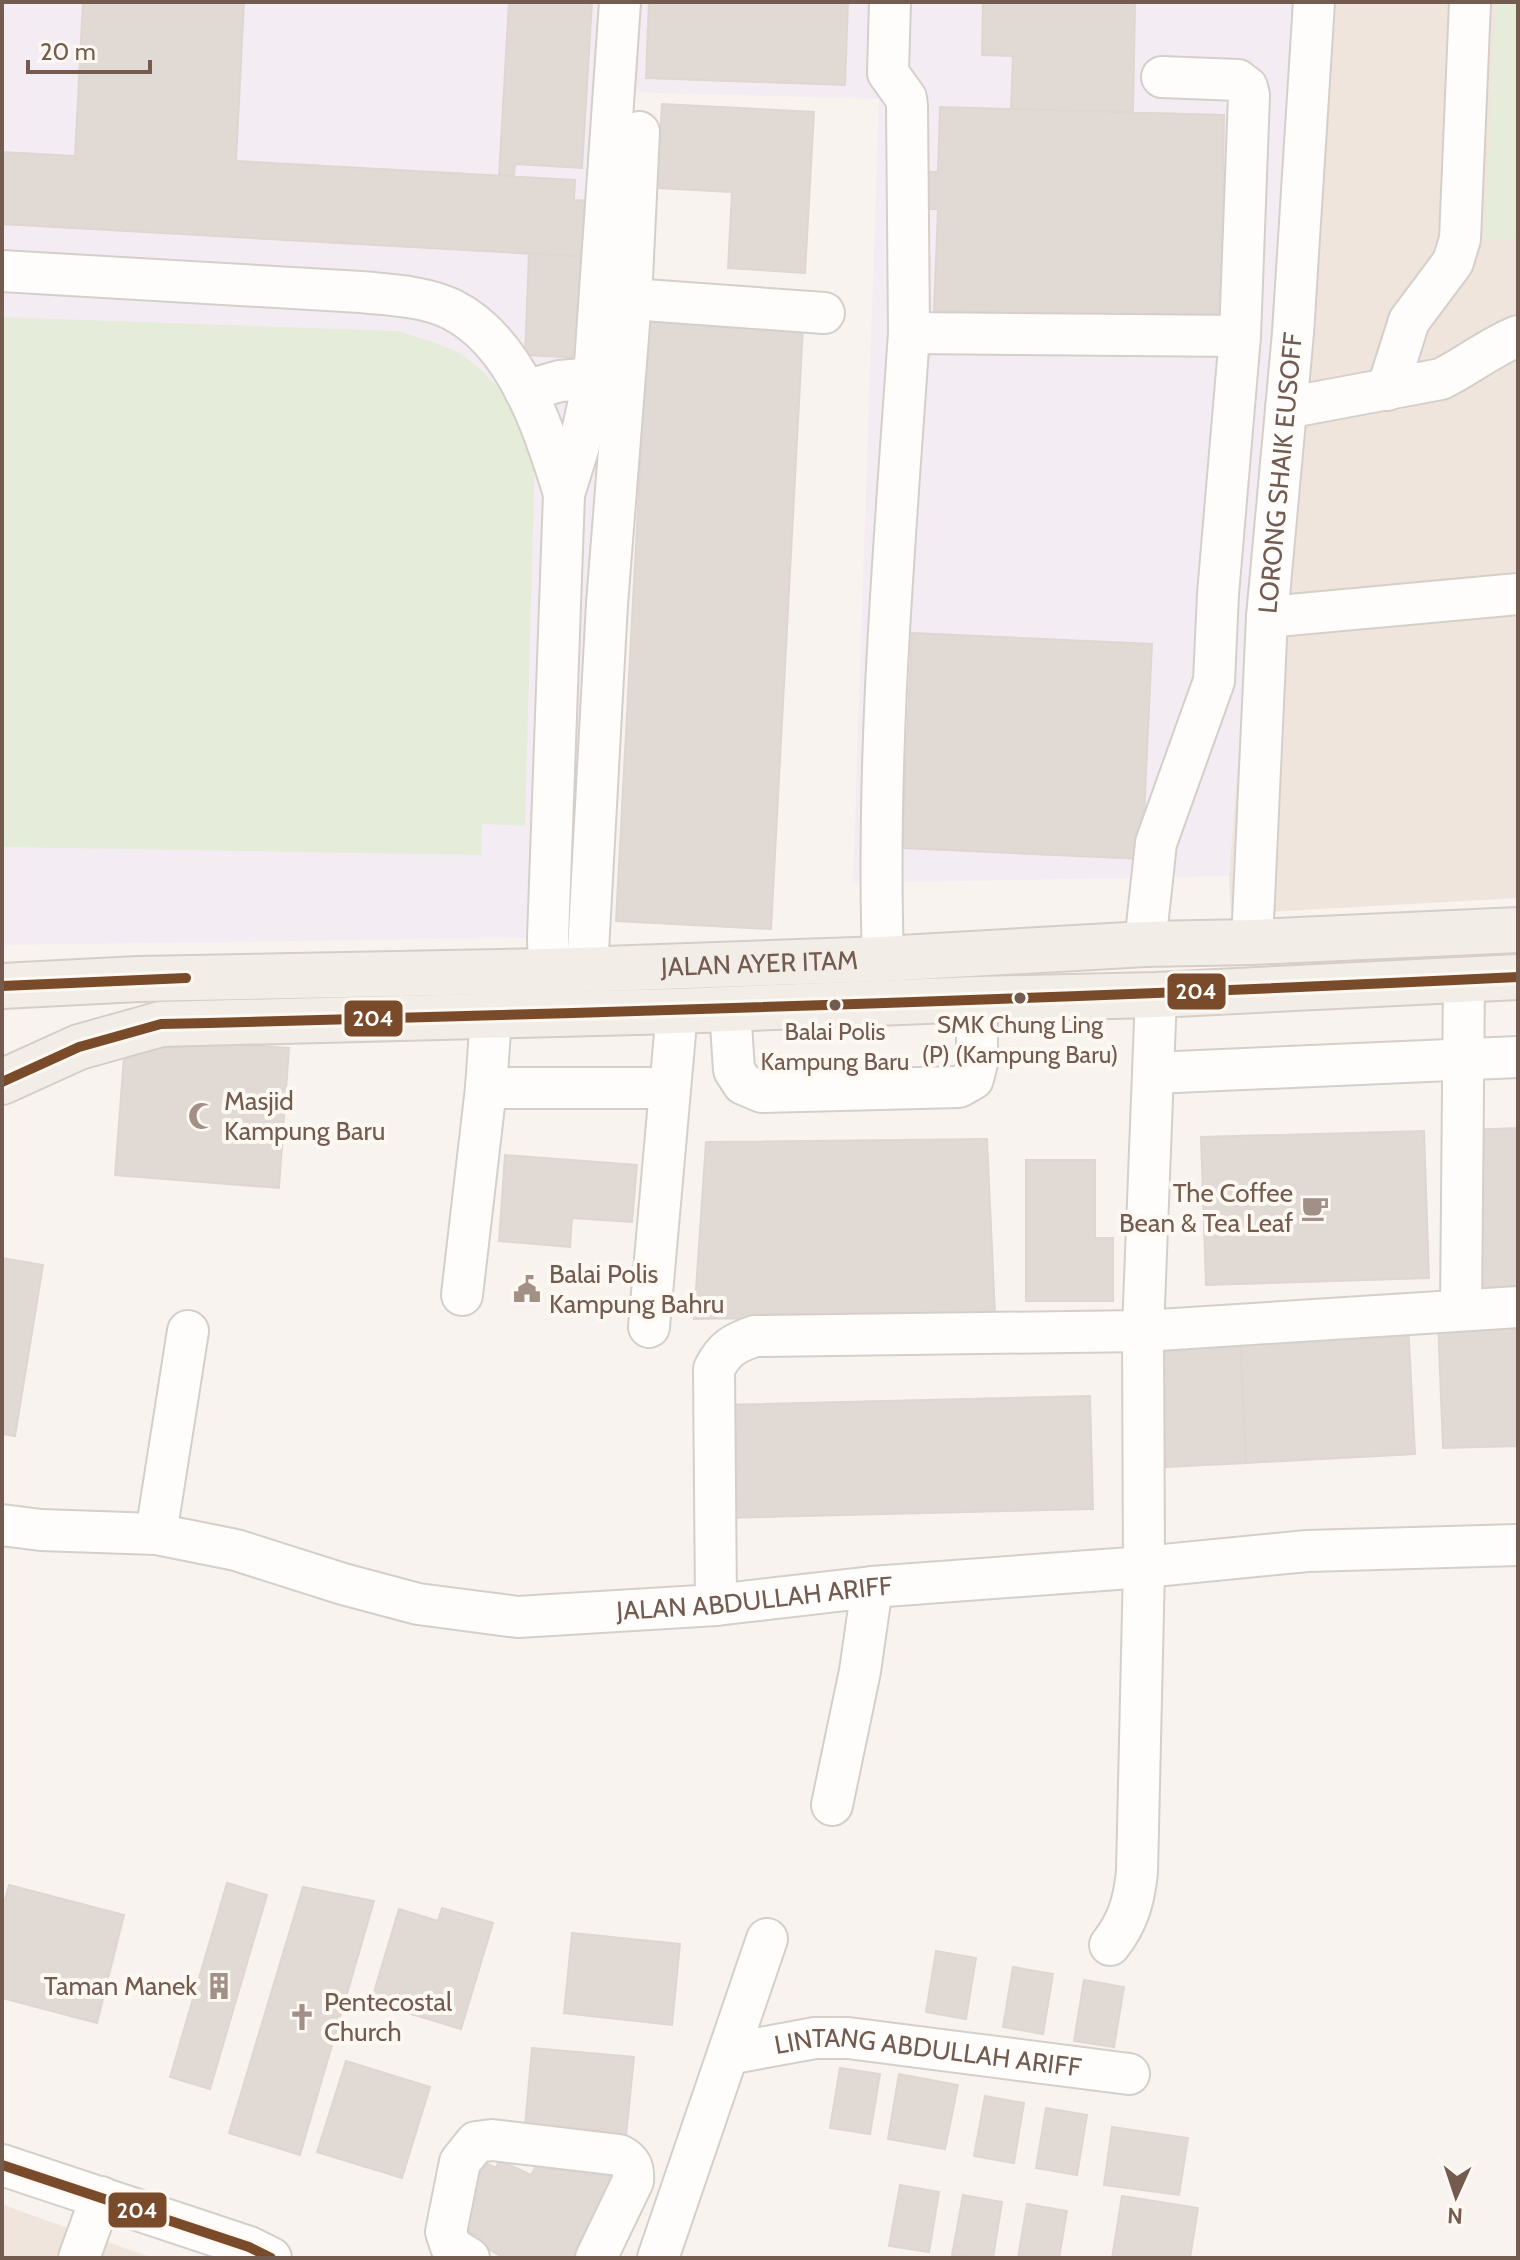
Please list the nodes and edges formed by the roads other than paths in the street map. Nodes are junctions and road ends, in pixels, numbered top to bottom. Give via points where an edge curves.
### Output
1 (620, 2) edge
2 (890, 2) edge
3 (1314, 2) edge
4 (1470, 2) edge
5 (1162, 77) dead end
6 (639, 132) dead end
7 (2, 271) edge
8 (631, 299) junction
9 (824, 313) dead end
10 (909, 333) junction
11 (1240, 336) junction
12 (1518, 336) edge
13 (594, 378) junction
14 (1387, 390) junction
15 (525, 391) junction
16 (1286, 408) junction
17 (564, 494) junction
18 (1518, 594) edge
19 (1267, 617) junction
20 (1518, 930) edge
21 (1252, 942) junction
22 (1145, 944) junction
23 (883, 959) junction
24 (568, 970) junction
25 (1518, 977) edge
26 (1464, 979) junction
27 (2, 986) edge
28 (1156, 995) junction
29 (977, 999) junction
30 (730, 1009) junction
31 (677, 1011) junction
32 (491, 1016) junction
33 (1518, 1057) edge
34 (1462, 1058) junction
35 (1153, 1073) junction
36 (2, 1082) edge
37 (486, 1088) junction
38 (670, 1088) junction
39 (462, 1295) dead end
40 (1518, 1307) edge
41 (1461, 1309) junction
42 (649, 1327) dead end
43 (188, 1331) dead end
44 (1143, 1331) junction
45 (2, 1525) edge
46 (156, 1534) junction
47 (1518, 1545) edge
48 (1144, 1567) junction
49 (872, 1587) junction
50 (716, 1605) junction
51 (832, 1805) dead end
52 (767, 1939) dead end
53 (1110, 1945) dead end
54 (728, 2054) junction
55 (1129, 2074) dead end
56 (2, 2165) edge
57 (633, 2181) junction
58 (681, 2192) junction
59 (101, 2197) junction
60 (668, 2257) edge
61 (79, 2258) edge
62 (271, 2258) edge
63 (469, 2258) edge
64 (596, 2258) edge

1 - 13 street
2 - 10 street via 888,73 907,106
3 - 16 street, LORONG SHAIK EUSOFF
4 - 14 street via 1460,239 1453,262 1409,321
5 - 11 street via 1238,80 1247,87
6 - 8 street
7 - 15 street via 417,297 452,309 480,328
8 - 9 street
8 - 24 street via 607,604
10 - 11 street
10 - 23 street via 890,580
11 - 22 street via 1214,681 1156,843
12 - 14 street via 1441,379
13 - 15 street
13 - 17 street
14 - 16 street
15 - 17 street via 540,418
16 - 19 street, LORONG SHAIK EUSOFF
17 - 24 street via 548,938
18 - 19 street
19 - 21 street, LORONG SHAIK EUSOFF
20 - 21 main road, JALAN AYER ITAM
21 - 22 main road, JALAN AYER ITAM
22 - 23 main road, JALAN AYER ITAM
23 - 24 main road, JALAN AYER ITAM
24 - 27 main road, JALAN AYER ITAM
25 - 26 main road, JALAN AYER ITAM
26 - 28 main road, JALAN AYER ITAM
26 - 34 street
28 - 29 main road, JALAN AYER ITAM
28 - 35 street
29 - 30 main road, JALAN AYER ITAM
29 - 30 street via 977,1063 973,1079 959,1087 762,1092 743,1084 734,1070
30 - 31 main road, JALAN AYER ITAM
31 - 32 main road, JALAN AYER ITAM
31 - 38 street
32 - 36 main road, JALAN AYER ITAM via 161,1024 79,1047
32 - 37 street
33 - 34 street
34 - 35 street
34 - 41 street
35 - 44 street
37 - 38 street
37 - 39 street
38 - 42 street
40 - 41 street
41 - 44 street
43 - 46 street
44 - 48 street
44 - 50 street via 755,1336 733,1343 714,1369
45 - 46 street, JALAN ABDULLAH ARIFF
46 - 50 street, JALAN ABDULLAH ARIFF via 236,1550 418,1604 518,1617
47 - 48 street, JALAN ABDULLAH ARIFF via 1307,1551
48 - 49 street, JALAN ABDULLAH ARIFF
48 - 53 street via 1137,1872 1125,1927
49 - 50 street, JALAN ABDULLAH ARIFF
49 - 51 street
52 - 54 street, LINTANG ABDULLAH ARIFF
54 - 55 street, LINTANG ABDULLAH ARIFF via 815,2038 848,2038
54 - 58 street, LINTANG ABDULLAH ARIFF
56 - 59 street
57 - 58 street
57 - 63 street via 634,2169 619,2155 476,2142 460,2162 446,2232 451,2247
57 - 64 street
58 - 60 street, LINTANG ABDULLAH ARIFF
59 - 61 street
59 - 62 street

